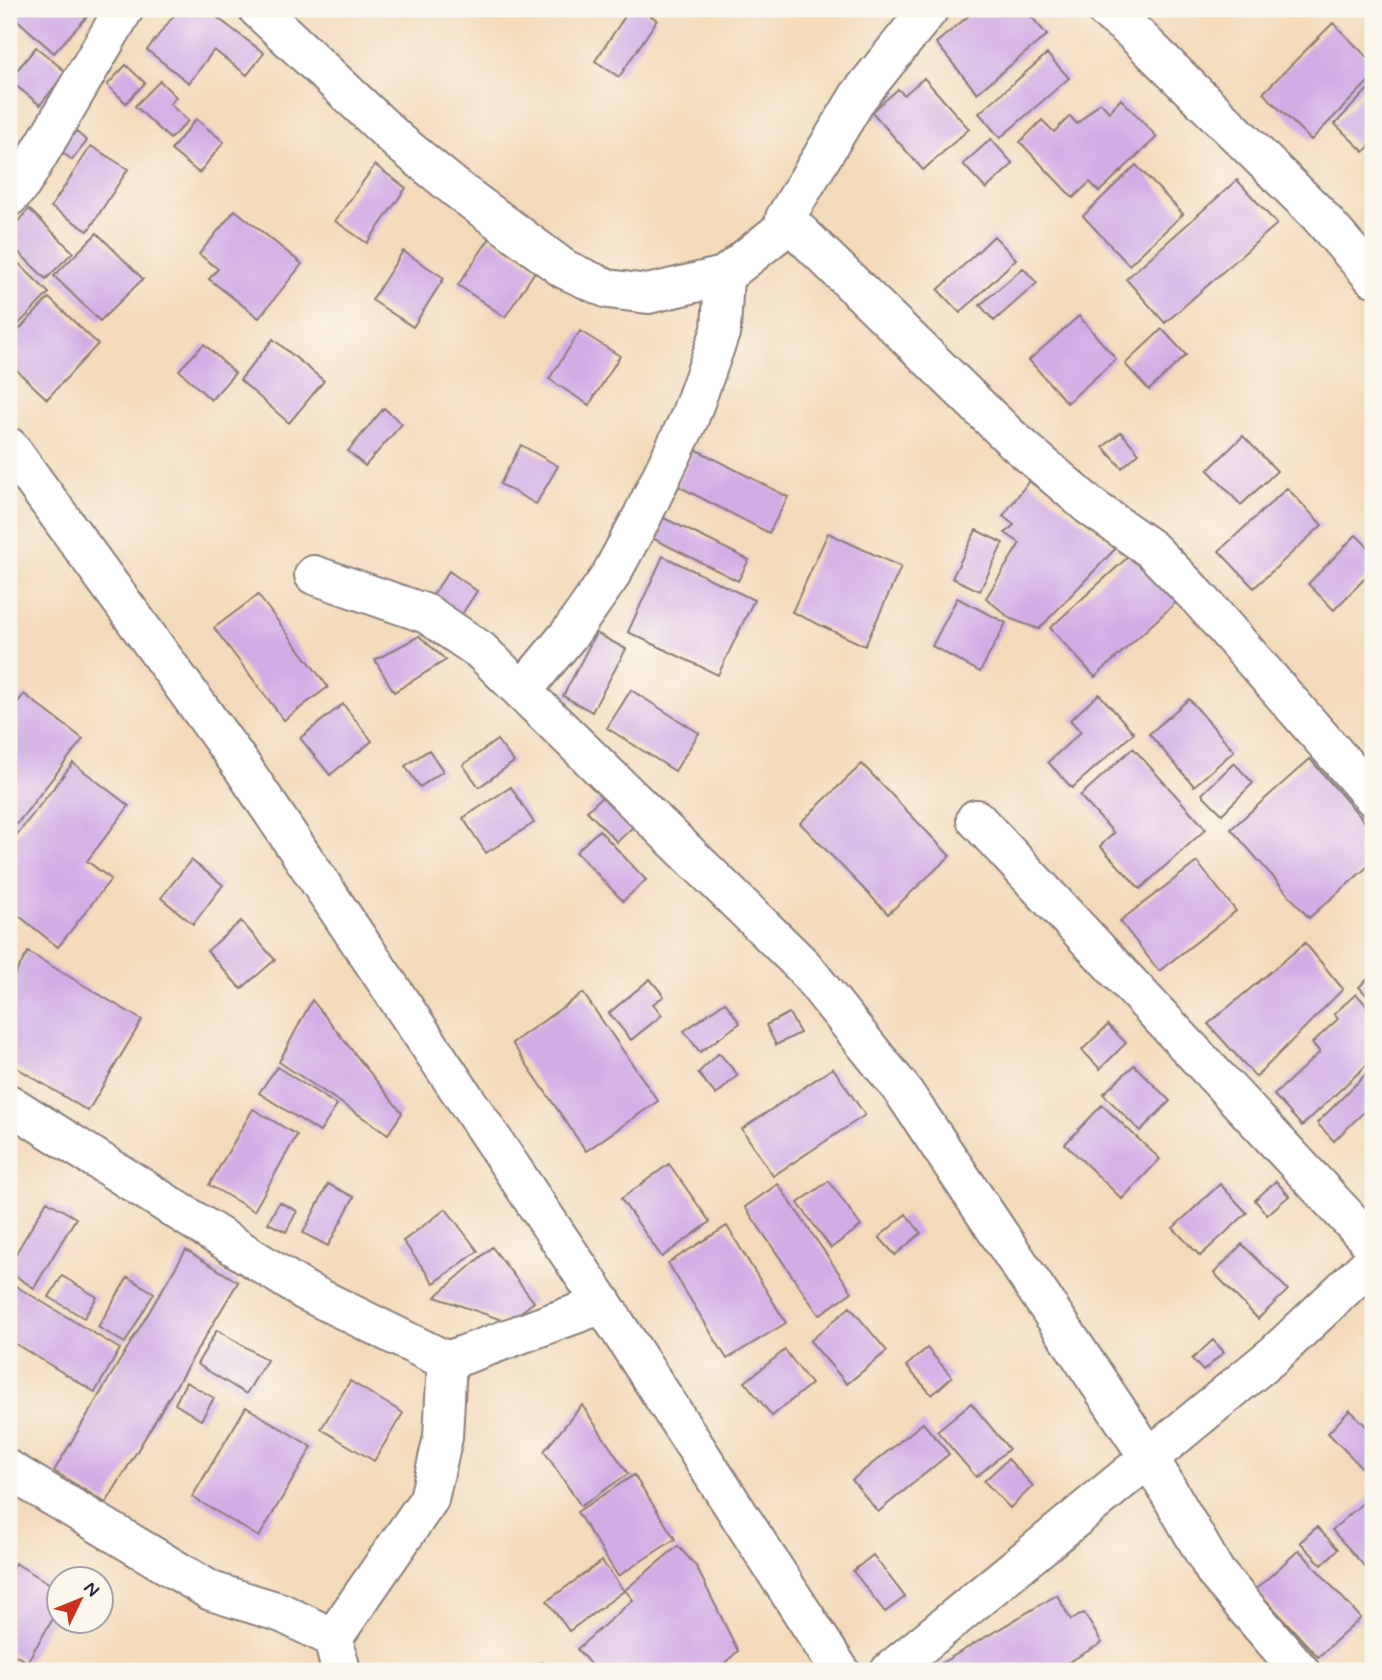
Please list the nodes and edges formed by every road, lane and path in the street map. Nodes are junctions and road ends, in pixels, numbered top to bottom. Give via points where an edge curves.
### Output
1 (124, 9) edge
2 (258, 9) edge
3 (929, 9) edge
4 (1105, 9) edge
5 (9, 197) edge
6 (785, 218) junction
7 (724, 276) junction
8 (1373, 277) edge
9 (9, 447) edge
10 (9, 476) edge
11 (67, 531) junction
12 (314, 575) dead end
13 (523, 690) junction
14 (1373, 797) edge
15 (976, 819) dead end
16 (9, 1104) edge
17 (1373, 1245) edge
18 (1373, 1261) edge
19 (603, 1304) junction
20 (447, 1361) junction
21 (1150, 1459) junction
22 (9, 1470) edge
23 (337, 1654) edge
24 (840, 1671) edge
25 (890, 1671) edge
26 (1300, 1671) edge

1 - 5 street via 22,183
2 - 7 street via 399,142 564,269 608,289 648,294
3 - 6 street via 858,97
4 - 8 street via 1129,27 1317,213
6 - 7 street via 784,228
6 - 14 street via 1011,438 1091,507 1152,549
7 - 13 street via 721,330 689,419 642,517 609,578
9 - 11 street
10 - 11 street
11 - 19 street via 241,765
12 - 13 street via 426,614 480,650
13 - 21 street via 803,966 903,1091
15 - 17 street
16 - 20 street via 305,1291
18 - 21 street via 1275,1354
19 - 20 street
19 - 24 street
20 - 23 street via 443,1437 429,1499
21 - 25 street
21 - 26 street via 1216,1573
22 - 23 street via 211,1591 282,1613

